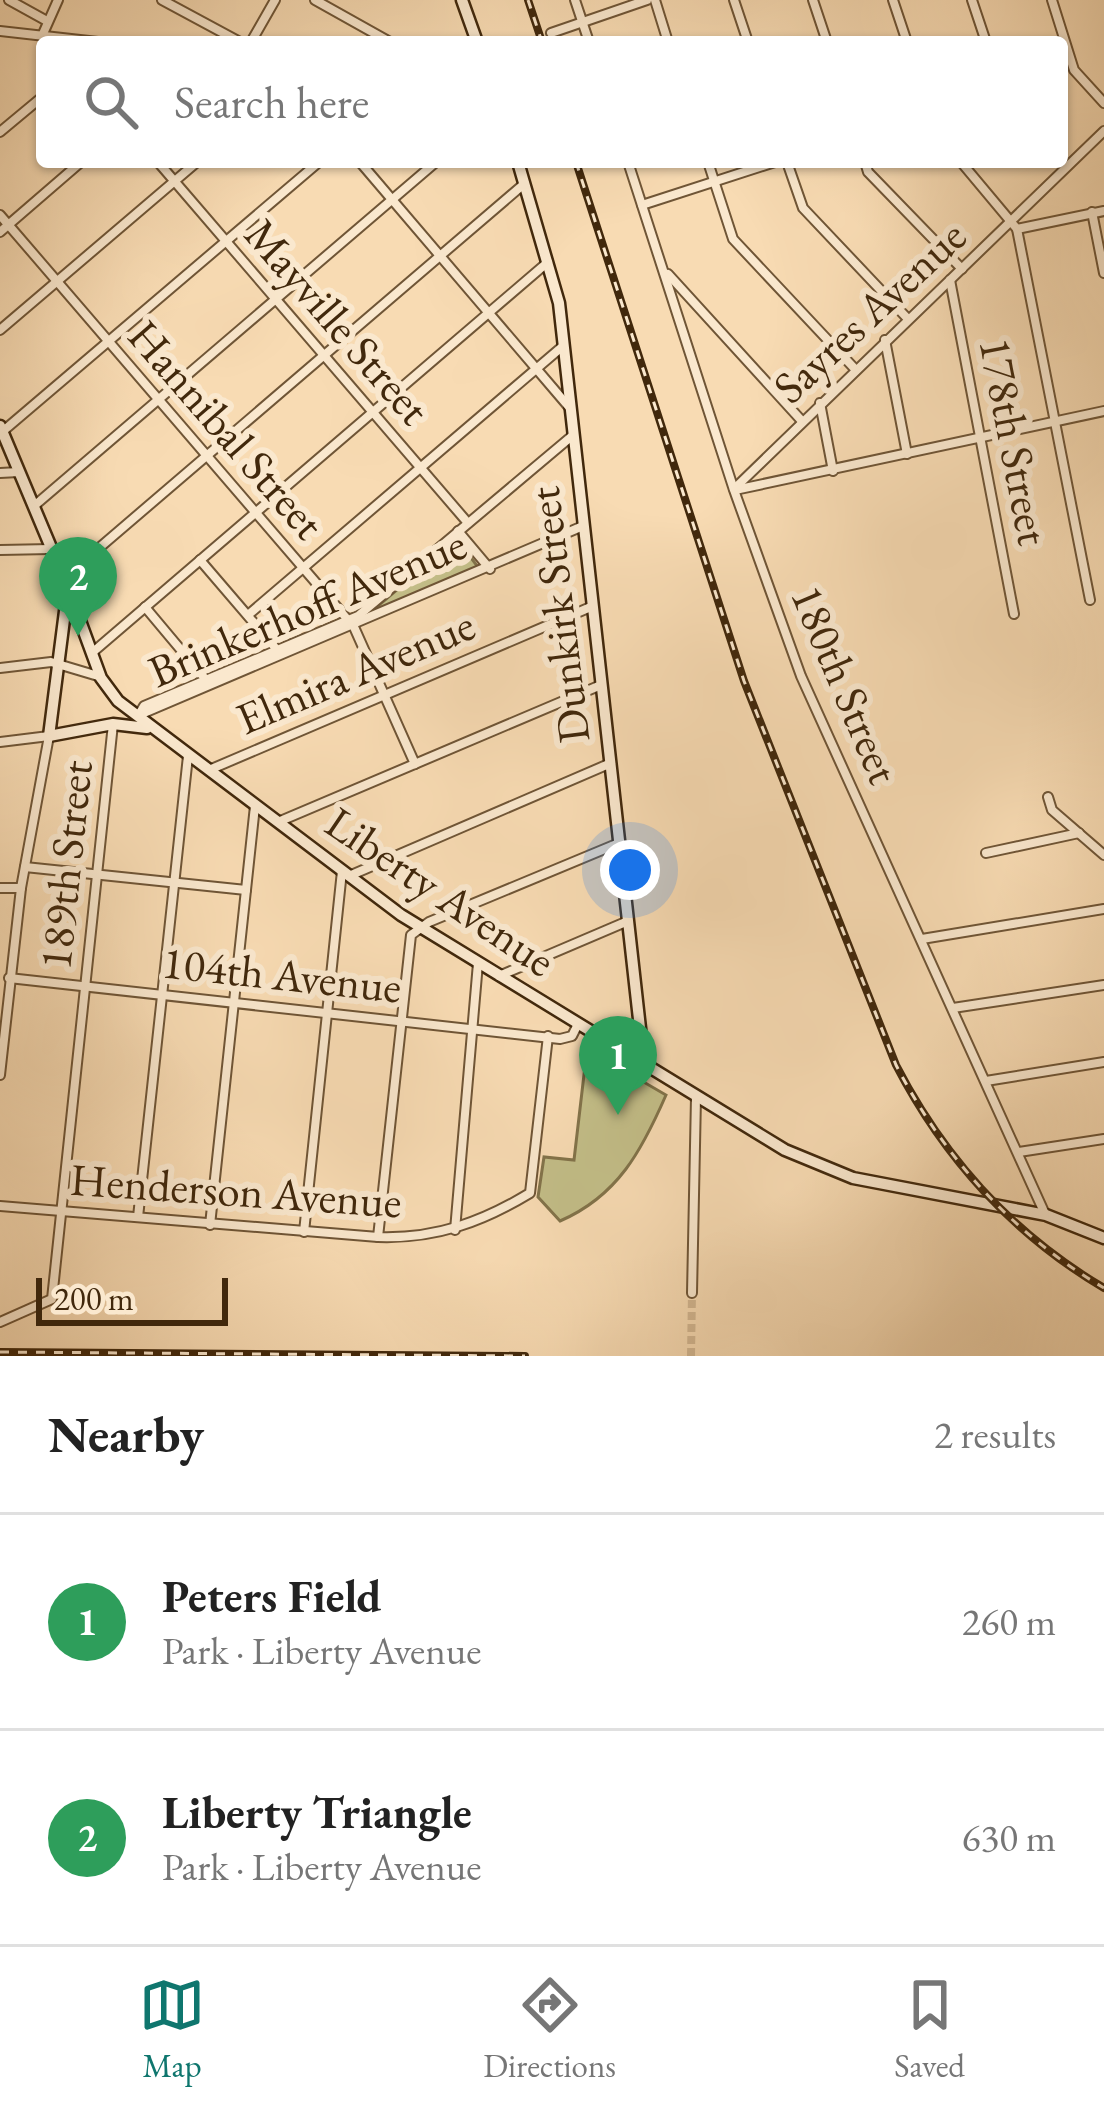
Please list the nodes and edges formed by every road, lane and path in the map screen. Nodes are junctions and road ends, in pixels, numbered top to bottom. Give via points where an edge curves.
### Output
1 (9, 0) edge
2 (58, 0) edge
3 (162, 0) edge
4 (275, 0) edge
5 (315, 0) edge
6 (462, 0) edge
7 (575, 0) edge
8 (651, 0) edge
9 (734, 0) edge
10 (814, 0) edge
11 (893, 0) edge
12 (972, 0) edge
13 (1052, 0) edge
14 (47, 21) junction
15 (582, 22) junction
16 (1, 32) edge
17 (551, 33) dead end
18 (36, 36) edge
19 (49, 36) edge
20 (229, 36) edge
21 (254, 36) edge
22 (379, 36) edge
23 (475, 36) edge
24 (587, 36) edge
25 (666, 36) edge
26 (746, 36) edge
27 (825, 36) edge
28 (905, 36) edge
29 (984, 36) edge
30 (1064, 36) edge
31 (1068, 49) edge
32 (36, 103) edge
33 (1104, 103) edge
34 (1104, 131) edge
35 (0, 132) edge
36 (1068, 161) edge
37 (74, 168) edge
38 (163, 168) edge
39 (190, 168) edge
40 (312, 168) edge
41 (365, 168) edge
42 (429, 168) edge
43 (520, 168) edge
44 (630, 168) edge
45 (709, 168) edge
46 (756, 168) edge
47 (789, 168) edge
48 (867, 168) edge
49 (966, 168) edge
50 (1060, 168) edge
51 (175, 181) junction
52 (714, 181) junction
53 (525, 183) junction
54 (393, 200) junction
55 (642, 205) junction
56 (1104, 211) edge
57 (1093, 212) junction
58 (0, 215) edge
59 (1012, 218) junction
60 (4, 228) edge
61 (1003, 229) junction
62 (1017, 230) junction
63 (226, 241) junction
64 (441, 255) junction
65 (550, 261) junction
66 (663, 269) junction
67 (962, 269) junction
68 (1104, 273) edge
69 (950, 280) junction
70 (57, 281) junction
71 (276, 299) junction
72 (490, 311) junction
73 (908, 320) junction
74 (0, 330) edge
75 (885, 340) junction
76 (109, 341) junction
77 (565, 345) junction
78 (324, 356) junction
79 (537, 367) junction
80 (855, 369) junction
81 (551, 383) junction
82 (568, 388) junction
83 (159, 400) junction
84 (820, 403) junction
85 (570, 408) junction
86 (1104, 410) edge
87 (372, 412) junction
88 (801, 420) junction
89 (1055, 420) junction
90 (1, 429) edge
91 (574, 435) junction
92 (981, 436) junction
93 (908, 454) junction
94 (207, 456) junction
95 (420, 467) junction
96 (832, 470) junction
97 (0, 472) edge
98 (19, 472) junction
99 (734, 490) junction
100 (34, 506) junction
101 (256, 512) junction
102 (468, 523) junction
103 (585, 525) junction
104 (458, 531) junction
105 (52, 549) junction
106 (0, 550) edge
107 (200, 560) junction
108 (303, 568) junction
109 (490, 569) junction
110 (66, 583) junction
111 (1090, 600) dead end
112 (594, 605) junction
113 (146, 607) junction
114 (1014, 614) dead end
115 (248, 615) junction
116 (351, 623) junction
117 (93, 652) junction
118 (280, 654) junction
119 (60, 663) junction
120 (0, 668) edge
121 (100, 678) junction
122 (209, 684) junction
123 (603, 685) junction
124 (385, 694) junction
125 (138, 716) junction
126 (113, 724) junction
127 (155, 731) junction
128 (49, 736) junction
129 (0, 742) edge
130 (188, 755) junction
131 (612, 763) junction
132 (415, 764) junction
133 (208, 770) junction
134 (1048, 797) dead end
135 (256, 806) junction
136 (278, 823) junction
137 (1079, 832) junction
138 (621, 842) junction
139 (986, 854) dead end
140 (1104, 855) edge
141 (25, 867) junction
142 (98, 874) junction
143 (345, 874) junction
144 (173, 882) junction
145 (0, 888) edge
146 (21, 888) junction
147 (246, 890) junction
148 (1104, 909) edge
149 (630, 921) junction
150 (418, 927) junction
151 (921, 939) junction
152 (478, 963) junction
153 (499, 976) junction
154 (9, 978) junction
155 (1104, 985) edge
156 (86, 986) junction
157 (162, 994) junction
158 (234, 1002) junction
159 (952, 1009) junction
160 (328, 1012) junction
161 (3, 1013) edge
162 (402, 1020) junction
163 (571, 1022) junction
164 (474, 1028) junction
165 (548, 1036) junction
166 (1104, 1062) edge
167 (639, 1064) junction
168 (0, 1076) edge
169 (986, 1081) junction
170 (696, 1097) junction
171 (1104, 1139) edge
172 (1018, 1152) junction
173 (0, 1206) edge
174 (63, 1210) junction
175 (1046, 1215) junction
176 (138, 1217) junction
177 (210, 1225) junction
178 (454, 1229) junction
179 (304, 1232) junction
180 (378, 1238) junction
181 (1104, 1238) edge
182 (692, 1294) tunnel mouth
183 (0, 1322) edge

1 - 14 street
2 - 14 street
3 - 20 street
4 - 21 street
5 - 22 street
6 - 23 main road
7 - 15 street
8 - 15 street
8 - 25 street
9 - 26 street
10 - 27 street
11 - 28 street
12 - 29 street
13 - 30 street
14 - 19 street
15 - 17 street
15 - 24 street
16 - 18 street
31 - 33 street
32 - 35 street
34 - 36 street, Sayres Avenue
37 - 60 street
38 - 51 street, Mayville Street
39 - 51 street
40 - 63 street
41 - 54 street
42 - 54 street
43 - 53 main road, Dunkirk Street
44 - 55 street, 180th Street
45 - 52 street
46 - 52 street
47 - 73 street via 803,208
48 - 67 street
49 - 59 street
50 - 59 street, Sayres Avenue
51 - 63 street, Mayville Street
51 - 70 street
52 - 55 street
52 - 80 street via 734,239
53 - 64 street
53 - 65 main road, Dunkirk Street
54 - 64 street
54 - 71 street
55 - 66 street, 180th Street
56 - 57 street
57 - 62 street
57 - 68 street
58 - 60 street, Hannibal Street
59 - 61 street, Sayres Avenue
59 - 62 street
60 - 70 street, Hannibal Street
61 - 62 street
61 - 67 street, Sayres Avenue
62 - 89 street
63 - 71 street, Mayville Street
63 - 76 street
64 - 72 street
64 - 78 street
65 - 72 street
65 - 77 main road, Dunkirk Street
66 - 88 street
66 - 99 street, 180th Street
67 - 69 street, Sayres Avenue
69 - 73 street, Sayres Avenue
69 - 92 street, 178th Street
70 - 74 street
70 - 76 street, Hannibal Street
71 - 78 street, Mayville Street
71 - 83 street
72 - 79 street
72 - 87 street
73 - 75 street, Sayres Avenue
75 - 80 street, Sayres Avenue
75 - 93 street
76 - 83 street, Hannibal Street
76 - 90 street
77 - 79 street
77 - 82 main road, Dunkirk Street
78 - 87 street, Mayville Street
78 - 94 street
79 - 81 street
79 - 95 street
80 - 84 street, Sayres Avenue
81 - 82 street
81 - 85 street
82 - 85 main road, Dunkirk Street
83 - 94 street, Hannibal Street
83 - 100 street
84 - 88 street, Sayres Avenue
84 - 96 street
85 - 91 main road, Dunkirk Street
86 - 89 street
87 - 95 street, Mayville Street
87 - 101 street
88 - 99 street, Sayres Avenue
89 - 92 street
89 - 111 street
90 - 98 main road, Liberty Avenue
91 - 102 street
91 - 103 main road, Dunkirk Street
92 - 93 street
92 - 114 street, 178th Street
93 - 96 street
94 - 101 street, Hannibal Street
94 - 110 street
95 - 102 street, Mayville Street
95 - 108 street
96 - 99 street
97 - 98 street
98 - 100 main road, Liberty Avenue
99 - 151 street, 180th Street via 801,676
100 - 105 main road, Liberty Avenue
101 - 107 street
101 - 108 street, Hannibal Street
102 - 104 street
103 - 109 street, Brinkerhoff Avenue
103 - 112 main road, Dunkirk Street
104 - 109 street
104 - 116 street
105 - 106 street
105 - 110 main road, Liberty Avenue
107 - 113 street
107 - 115 street
108 - 115 street
108 - 116 street, Hannibal Street
109 - 116 street, Brinkerhoff Avenue
110 - 117 main road, Liberty Avenue
110 - 119 main road
112 - 123 main road, Dunkirk Street
112 - 124 street, Elmira Avenue
113 - 117 street
113 - 122 street
115 - 118 street
116 - 118 street, Brinkerhoff Avenue
116 - 124 street, Hannibal Street
117 - 121 main road, Liberty Avenue
118 - 122 street, Brinkerhoff Avenue
119 - 120 street
119 - 121 street, Liberty Avenue
119 - 128 main road
121 - 125 main road, Liberty Avenue
122 - 125 street, Brinkerhoff Avenue
123 - 131 main road, Dunkirk Street
123 - 132 street
124 - 132 street, Hannibal Street
124 - 133 street, Elmira Avenue
125 - 127 main road, Liberty Avenue
126 - 127 main road, Brinkerhoff Avenue
126 - 128 main road, Brinkerhoff Avenue
126 - 142 street, 189th Street
127 - 130 main road, Liberty Avenue
128 - 129 street
128 - 141 street
130 - 133 main road, Liberty Avenue
130 - 144 street
131 - 138 main road, Dunkirk Street
131 - 143 street
132 - 136 street
133 - 135 main road, Liberty Avenue
134 - 137 street
135 - 136 main road, Liberty Avenue
135 - 147 street
136 - 143 main road, Liberty Avenue
137 - 139 street
137 - 140 street
138 - 149 main road, Dunkirk Street
138 - 150 street
141 - 142 street
141 - 146 street
142 - 144 street
142 - 156 street, 189th Street
143 - 150 main road, Liberty Avenue
143 - 160 street
144 - 147 street
144 - 157 street
145 - 146 street
146 - 154 street
147 - 158 street
148 - 151 street
149 - 153 street
149 - 167 main road, Dunkirk Street
150 - 152 main road, Liberty Avenue
150 - 162 street
151 - 159 street, 180th Street
152 - 153 main road, Liberty Avenue
152 - 164 street
153 - 163 main road, Liberty Avenue
154 - 156 street, 104th Avenue
154 - 161 street
155 - 159 street
156 - 157 street, 104th Avenue
156 - 174 street, 189th Street
157 - 158 street, 104th Avenue
157 - 176 street
158 - 160 street, 104th Avenue
158 - 177 street
159 - 169 street, 180th Street
160 - 162 street, 104th Avenue
160 - 179 street
161 - 168 street
162 - 164 street, 104th Avenue
162 - 180 street
163 - 165 street
163 - 167 main road, Liberty Avenue
164 - 165 street, 104th Avenue
164 - 178 street
165 - 178 street, Henderson Avenue via 530,1193
166 - 169 street
167 - 170 main road, Liberty Avenue
169 - 172 street, 180th Street
170 - 175 main road, Liberty Avenue via 843,1174
170 - 182 street
171 - 172 street
172 - 175 street, 180th Street
173 - 174 street, Henderson Avenue
174 - 176 street, Henderson Avenue
174 - 183 street, 189th Street via 52,1299
175 - 181 main road, Liberty Avenue
176 - 177 street, Henderson Avenue
177 - 179 street, Henderson Avenue
178 - 180 street, Henderson Avenue
179 - 180 street, Henderson Avenue

